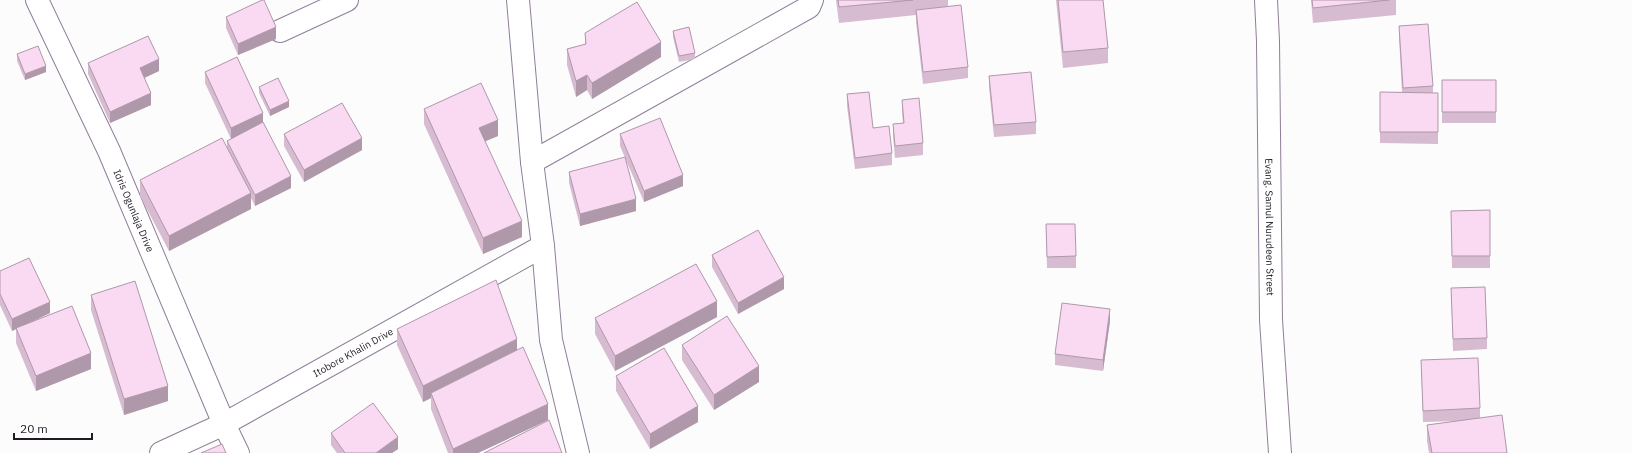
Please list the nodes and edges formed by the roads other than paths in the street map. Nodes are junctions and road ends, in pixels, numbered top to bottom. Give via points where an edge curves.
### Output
1 (37, 0) edge
2 (347, 0) edge
3 (518, 0) edge
4 (812, 0) edge
5 (1266, 0) edge
6 (280, 31) dead end
7 (532, 162) junction
8 (543, 246) junction
9 (224, 424) junction
10 (161, 453) edge
11 (238, 453) edge
12 (578, 453) edge
13 (1280, 453) edge

1 - 9 street, Idris Ogunlaja Drive via 109,151
2 - 6 street
3 - 7 street
4 - 7 street via 809,7
5 - 13 street, Evang. Samul Nurudeen Street via 1271,320
7 - 8 street
8 - 9 street, Itobore Khalin Drive
8 - 12 street via 551,340
9 - 10 street, Itobore Khalin Drive
9 - 11 street, Idris Ogunlaja Drive

